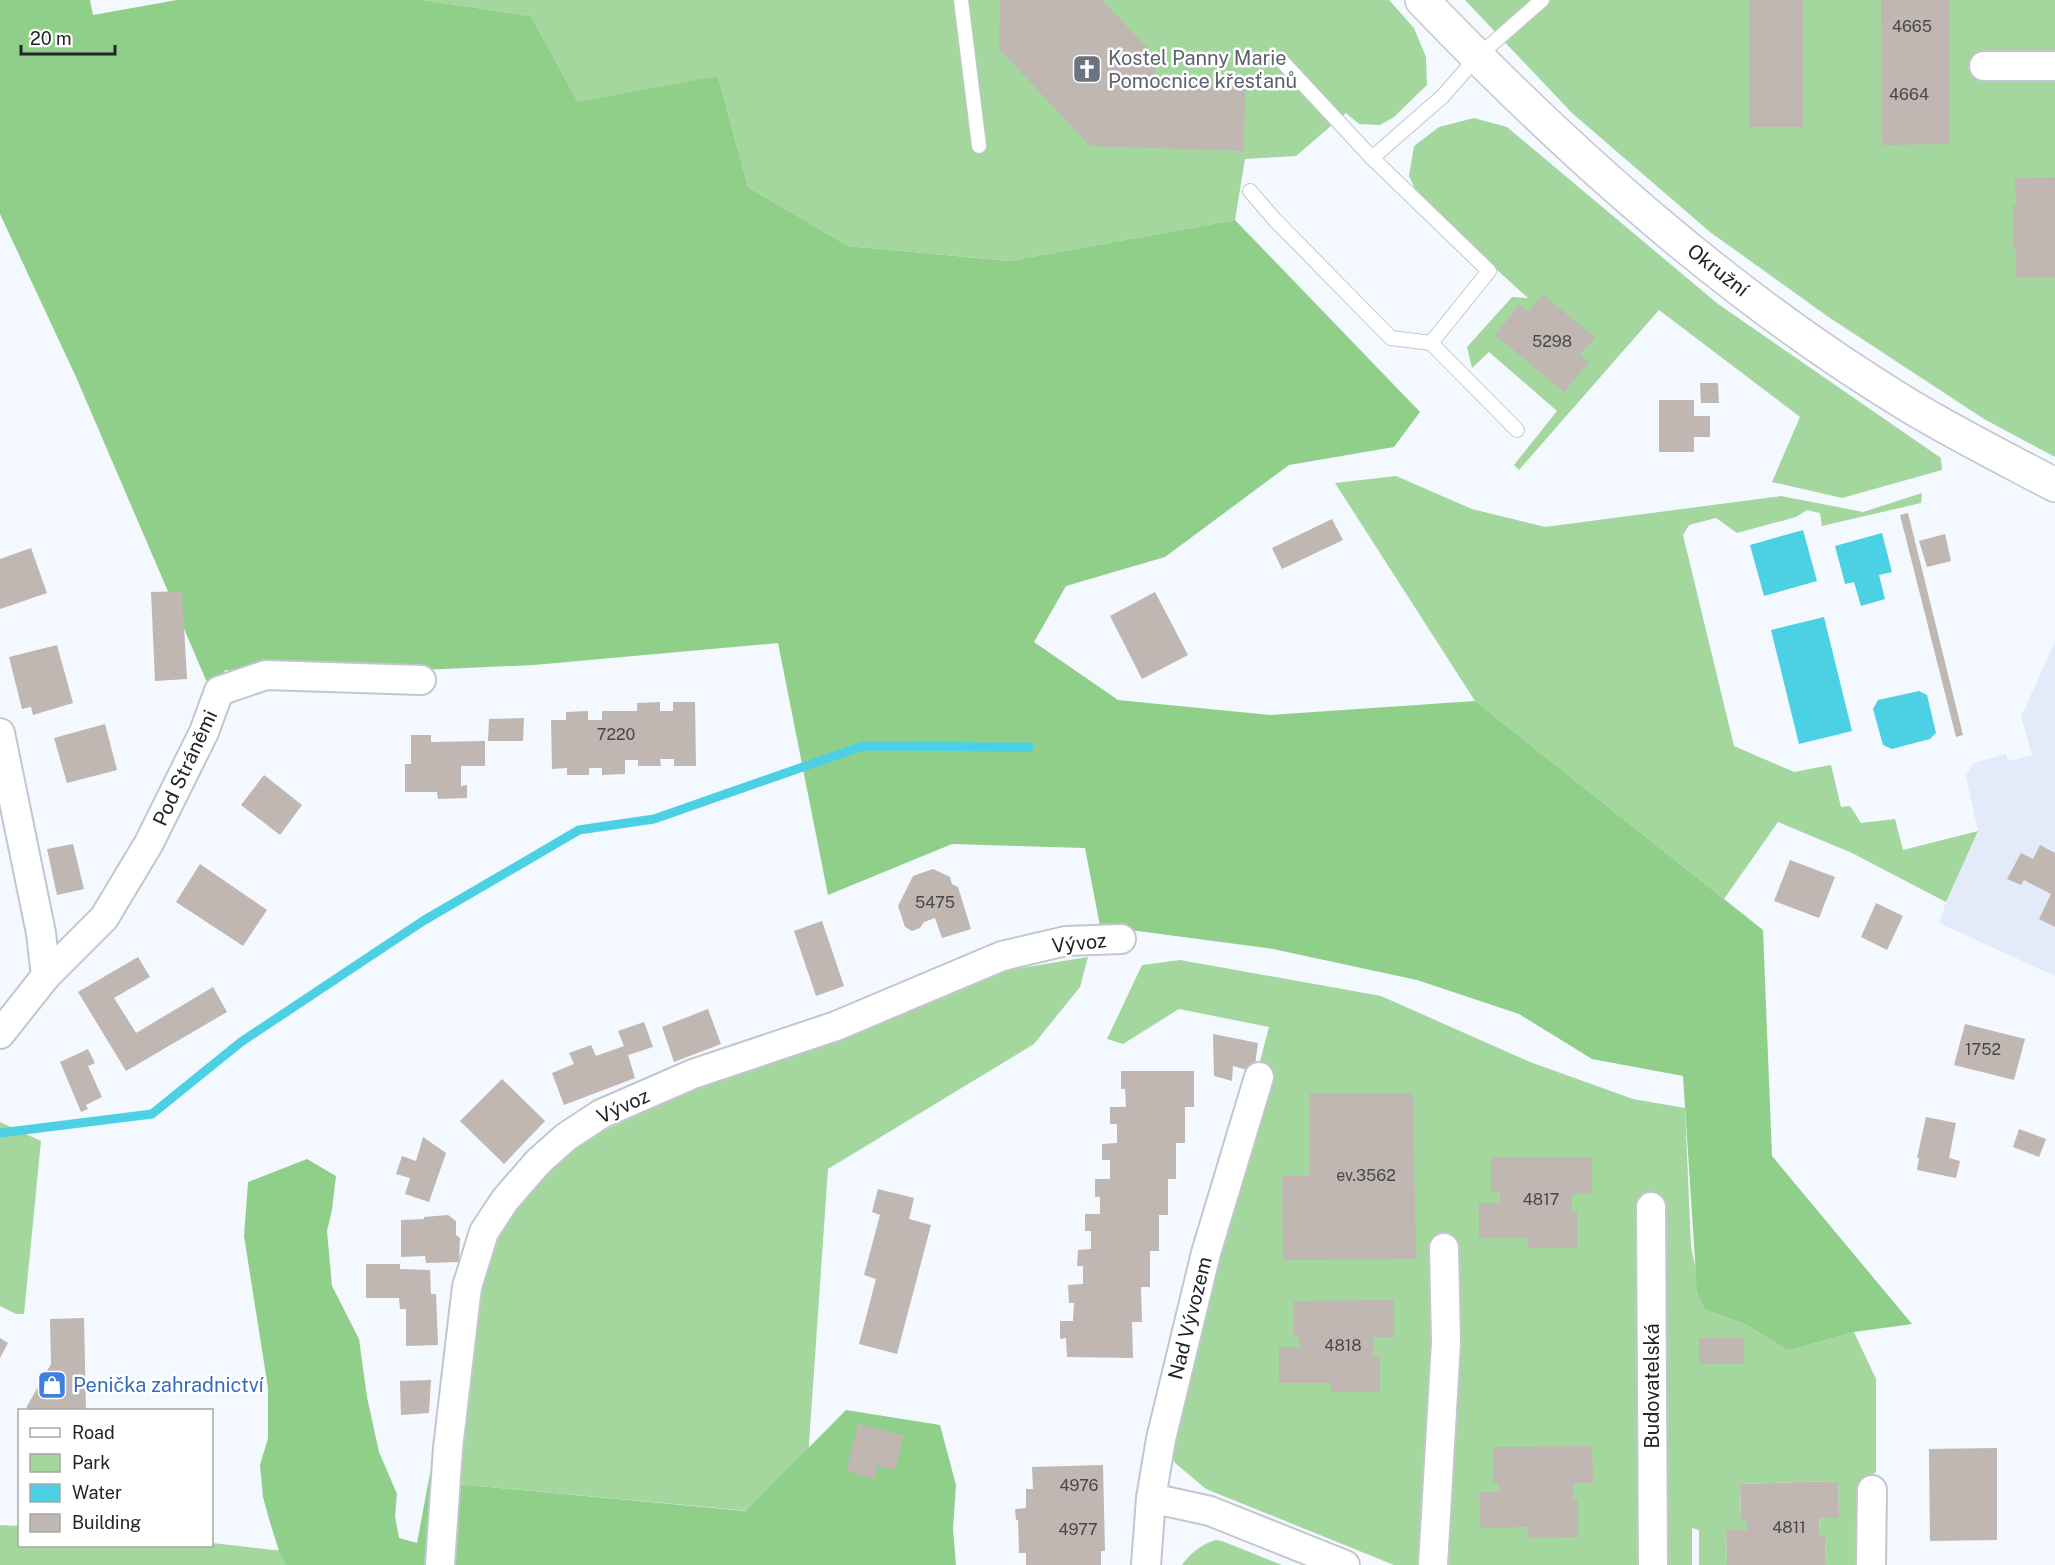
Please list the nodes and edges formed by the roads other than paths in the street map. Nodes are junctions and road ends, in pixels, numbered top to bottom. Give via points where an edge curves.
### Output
1 (961, 0) edge
2 (1422, 0) edge
3 (1542, 0) edge
4 (1477, 57) junction
5 (1280, 58) dead end
6 (1984, 66) dead end
7 (2055, 66) edge
8 (979, 146) dead end
9 (1372, 158) junction
10 (1250, 191) dead end
11 (1431, 343) junction
12 (1516, 430) dead end
13 (2055, 485) edge
14 (421, 680) dead end
15 (0, 733) edge
16 (1121, 939) dead end
17 (46, 976) junction
18 (0, 1034) edge
19 (1259, 1077) dead end
20 (1651, 1207) dead end
21 (1444, 1248) dead end
22 (1872, 1490) dead end
23 (1151, 1498) junction
24 (440, 1565) edge
25 (1146, 1565) edge
26 (1346, 1565) edge
27 (1433, 1565) edge
28 (1653, 1565) edge
29 (1871, 1565) edge

1 - 8 lane
2 - 4 street, Okružní
3 - 4 lane
4 - 9 lane via 1443,96
4 - 13 street, Okružní via 1612,184 1720,274 1908,405
5 - 9 lane
6 - 7 street
9 - 11 lane via 1489,271
10 - 11 lane via 1391,338
11 - 12 lane
14 - 17 street, Pod Stráněmi via 266,675 219,691 204,732 149,843 104,918
15 - 17 street via 41,933
16 - 24 street, Vývoz via 1066,940 1002,956 836,1026 693,1074 601,1113 538,1162 484,1232 467,1287 448,1448
17 - 18 street, Pod Stráněmi
19 - 23 street, Nad Vývozem via 1206,1253 1161,1439
20 - 28 street, Budovatelská
21 - 27 street via 1446,1342
22 - 29 street
23 - 25 street, Nad Vývozem
23 - 26 street via 1210,1511

